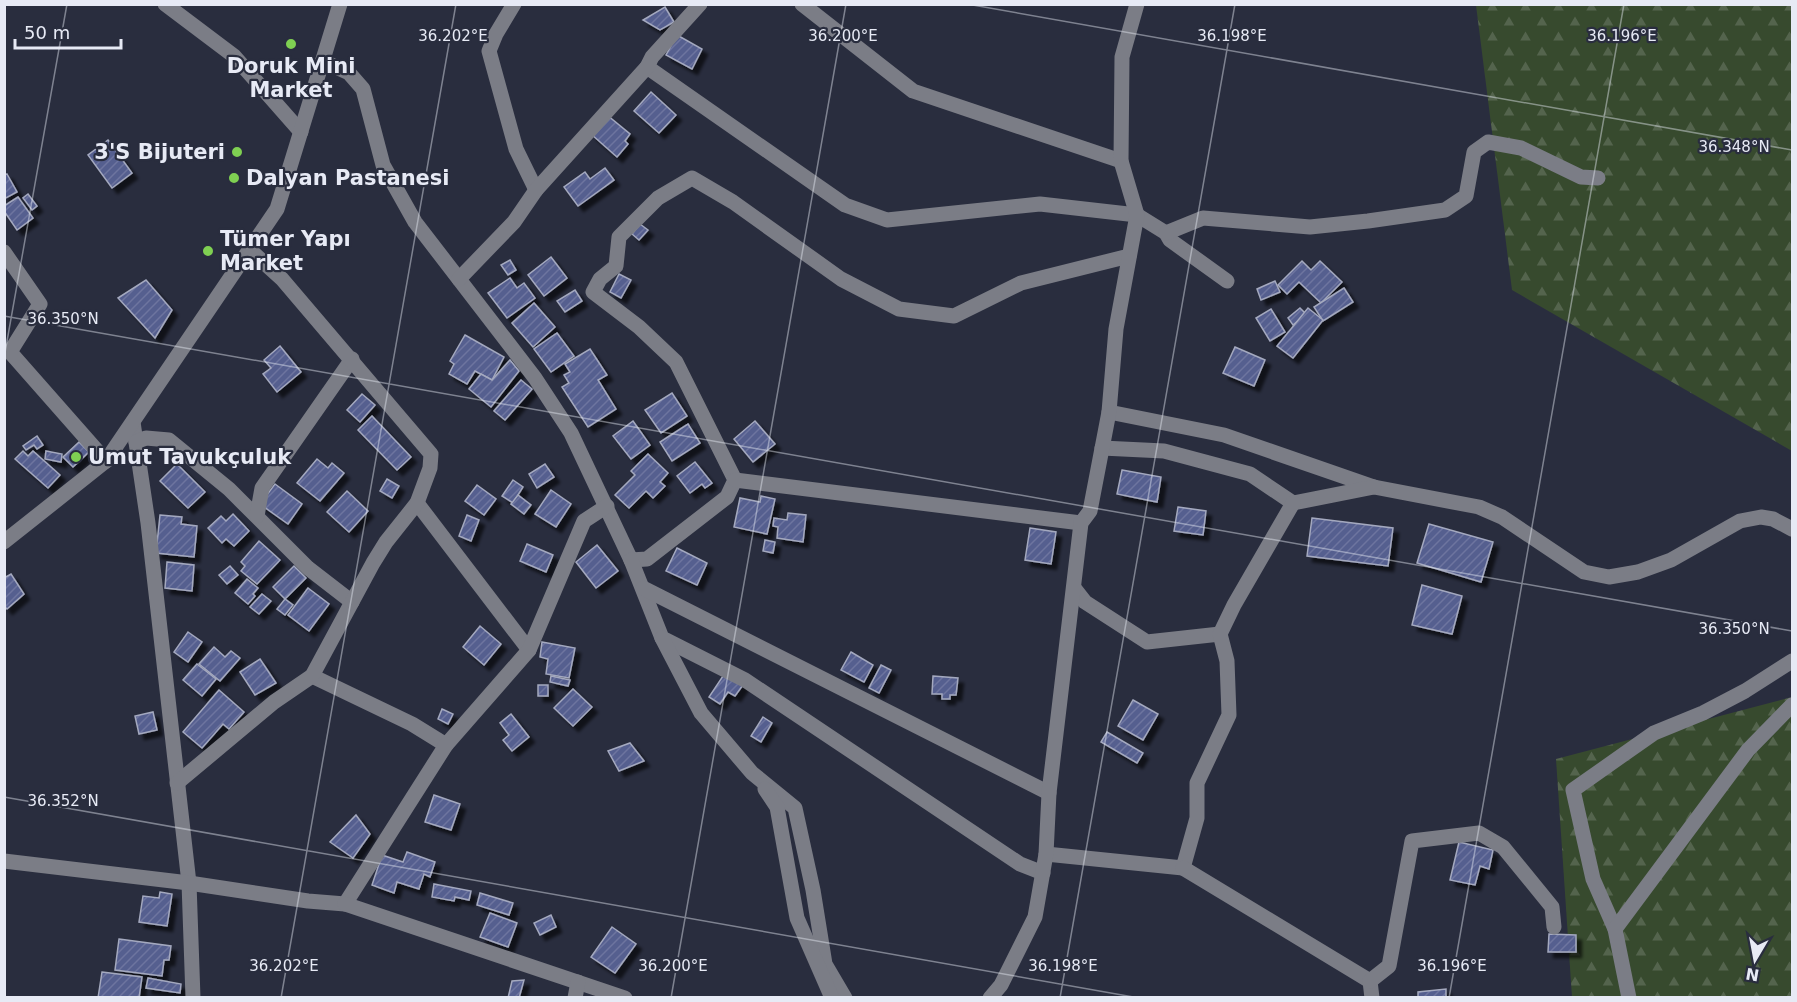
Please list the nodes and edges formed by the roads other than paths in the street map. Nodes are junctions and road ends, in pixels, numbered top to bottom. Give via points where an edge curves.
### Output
1 (165, 4) edge
2 (340, 4) edge
3 (514, 4) edge
4 (700, 4) edge
5 (802, 4) edge
6 (1137, 4) edge
7 (323, 61) junction
8 (647, 67) junction
9 (301, 132) junction
10 (1121, 161) junction
11 (1598, 178) dead end
12 (536, 190) junction
13 (1137, 215) junction
14 (1166, 233) junction
15 (250, 250) junction
16 (4, 252) edge
17 (1129, 256) junction
18 (459, 279) junction
19 (1227, 281) dead end
20 (8, 354) edge
21 (352, 359) junction
22 (1109, 412) junction
23 (133, 422) junction
24 (136, 442) junction
25 (1102, 448) junction
26 (106, 461) junction
27 (735, 480) junction
28 (1374, 488) junction
29 (417, 503) junction
30 (1293, 503) junction
31 (607, 506) junction
32 (256, 516) junction
33 (1081, 523) junction
34 (1792, 529) edge
35 (4, 542) edge
36 (632, 560) junction
37 (643, 588) junction
38 (1074, 588) junction
39 (352, 602) junction
40 (1220, 634) junction
41 (662, 638) junction
42 (529, 650) junction
43 (1792, 661) edge
44 (312, 676) junction
45 (1792, 705) edge
46 (447, 745) junction
47 (177, 783) junction
48 (1049, 793) junction
49 (1046, 854) junction
50 (4, 861) edge
51 (1183, 868) junction
52 (1042, 873) junction
53 (189, 883) junction
54 (345, 904) junction
55 (1554, 927) dead end
56 (1615, 929) junction
57 (578, 981) junction
58 (1370, 981) junction
59 (193, 998) edge
60 (575, 998) edge
61 (626, 998) edge
62 (832, 998) edge
63 (845, 998) edge
64 (990, 998) edge
65 (1372, 998) edge
66 (1629, 998) edge

1 - 9 street via 234,56
2 - 7 street
3 - 12 street via 489,51 516,149
4 - 8 street
5 - 10 street via 913,91
6 - 10 street via 1122,57
7 - 9 street
7 - 18 street via 349,73 363,89 383,165 415,222
8 - 12 street
8 - 13 street via 845,205 887,220 1040,204
9 - 15 street via 277,209
10 - 13 street
11 - 14 street via 1581,177 1521,148 1488,142 1474,152 1466,196 1445,210 1310,227 1203,218
12 - 18 street via 514,222
13 - 14 street
13 - 17 street
14 - 19 street via 1170,240
15 - 21 street via 282,279
15 - 23 street
16 - 20 street via 40,304
17 - 22 street via 1116,329
17 - 27 street via 1021,283 954,316 899,309 841,279 733,202 692,178 658,198 619,237 616,266 600,279 593,292 676,362
18 - 31 street via 571,433
20 - 26 street
21 - 29 street via 431,454
21 - 32 street via 262,488
22 - 25 street
22 - 28 street via 1224,435
23 - 24 street
23 - 26 street
24 - 32 street via 146,438 169,440
24 - 47 street
25 - 30 street via 1164,451 1250,474
25 - 33 street via 1090,512
26 - 35 street
27 - 33 street
27 - 36 street via 727,497 647,559
28 - 30 street
28 - 34 street via 1479,507 1502,517 1584,572 1609,577 1638,573 1671,560 1740,521 1761,517
29 - 39 street via 386,542
29 - 42 street
30 - 40 street
31 - 36 street
31 - 42 street via 584,521
32 - 39 street via 308,568
33 - 38 street
36 - 37 street
37 - 41 street
37 - 48 street
38 - 40 street via 1085,602 1147,642
38 - 48 street
39 - 44 street
40 - 51 street via 1227,661 1229,715 1197,783 1197,818
41 - 52 street via 744,681 1020,864
41 - 62 street via 703,724 764,787 777,807 797,918
41 - 63 street via 701,713 752,772 795,808 825,964
42 - 46 street
43 - 56 street via 1745,691 1654,734 1573,790 1593,879
44 - 46 street
44 - 47 street via 274,702
45 - 56 street via 1748,750
46 - 54 street
47 - 53 street
48 - 49 street
49 - 51 street
49 - 52 street
50 - 53 street
51 - 58 street
52 - 64 street via 1035,917 1001,986
53 - 54 street
53 - 59 street
54 - 57 street
55 - 58 street via 1552,907 1503,847 1479,833 1412,841 1389,966
56 - 66 street
57 - 60 street
57 - 61 street
58 - 65 street

